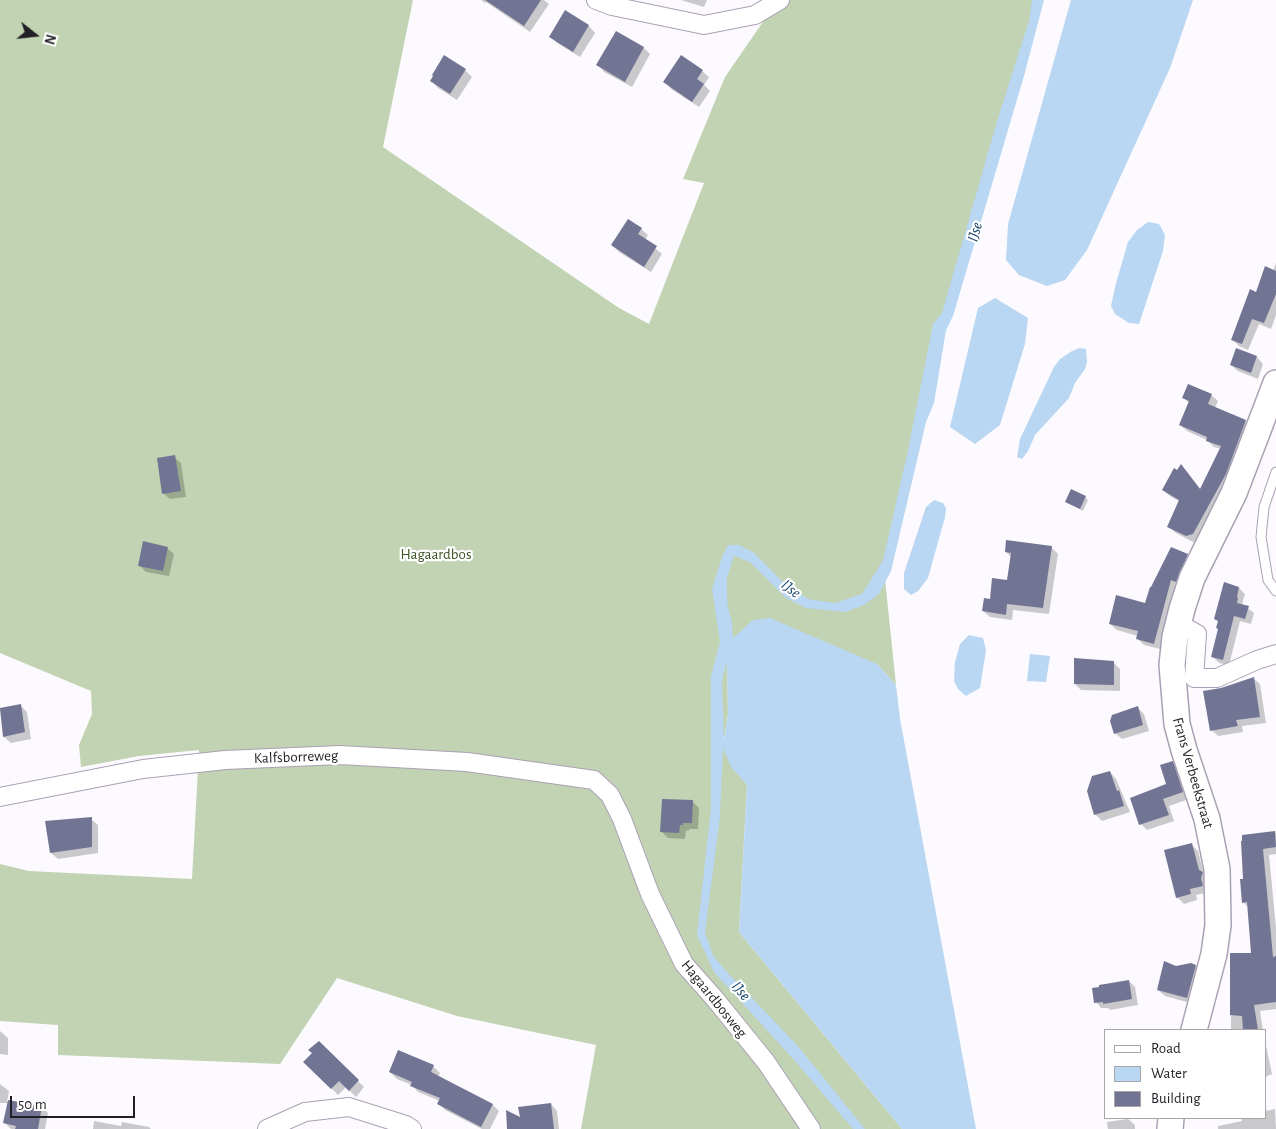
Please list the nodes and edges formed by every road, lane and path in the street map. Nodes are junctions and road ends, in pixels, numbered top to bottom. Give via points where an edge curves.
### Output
1 (596, 0) edge
2 (780, 0) edge
3 (1276, 383) edge
4 (1276, 472) edge
5 (1276, 591) edge
6 (1178, 623) junction
7 (1276, 654) edge
8 (594, 780) joint
9 (0, 797) edge
10 (1194, 1029) edge
11 (267, 1129) edge
12 (412, 1129) edge
13 (811, 1129) edge

1 - 2 street via 704,25 755,15
3 - 6 main road, Frans Verbeekstraat via 1234,492 1192,578
4 - 5 lane via 1264,508 1262,537 1268,580
6 - 7 street via 1197,634 1194,678 1216,678
6 - 10 main road, Frans Verbeekstraat via 1172,666 1177,724 1213,844 1218,887 1214,954
8 - 9 street, Kalfsborreweg via 467,762 340,755 225,760 143,769
8 - 13 street, Hagaardbosweg via 610,795 622,819 650,894 684,964 766,1062
11 - 12 street via 305,1112 349,1107

